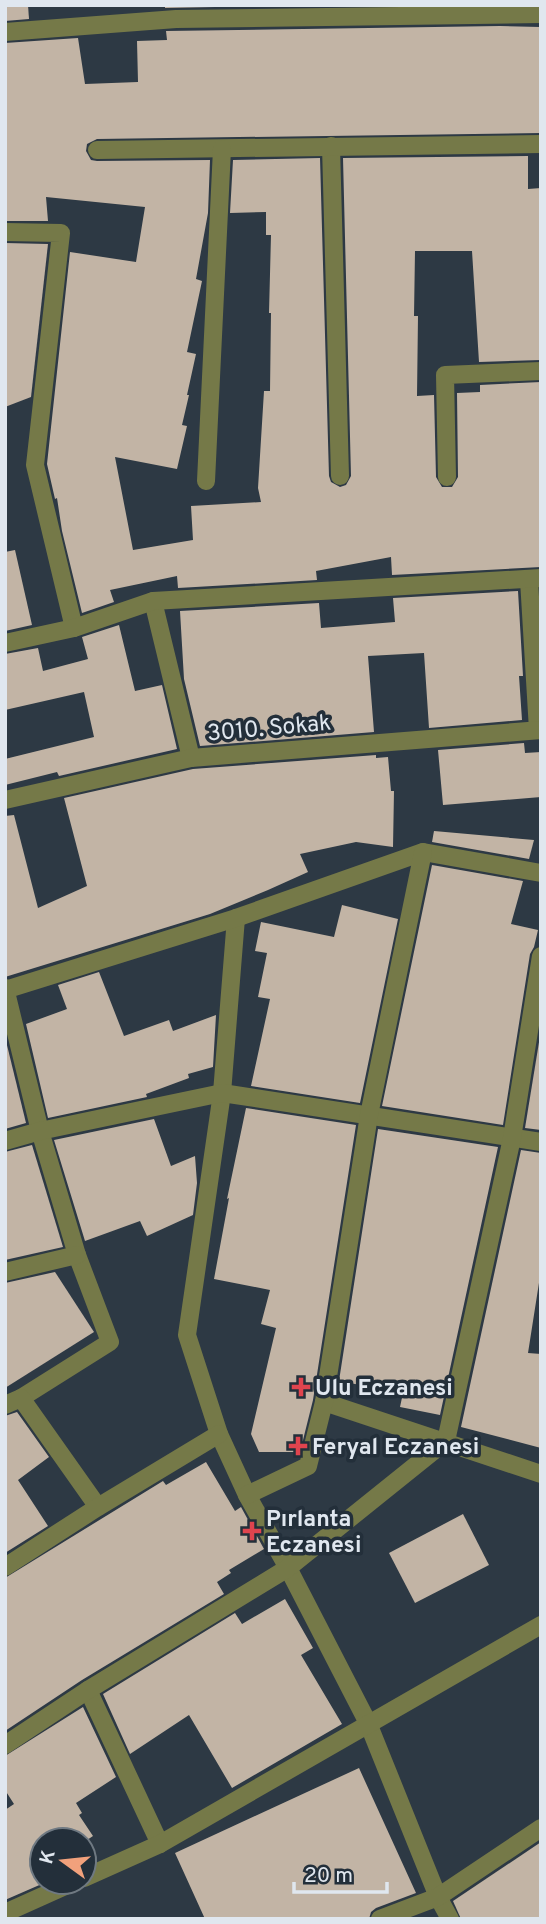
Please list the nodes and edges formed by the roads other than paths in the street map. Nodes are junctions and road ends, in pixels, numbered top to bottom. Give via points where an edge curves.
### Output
1 (541, 15) edge
2 (5, 33) edge
3 (541, 144) edge
4 (331, 146) junction
5 (97, 149) dead end
6 (222, 149) junction
7 (5, 232) edge
8 (541, 371) edge
9 (340, 476) dead end
10 (447, 477) dead end
11 (206, 481) dead end
12 (535, 579) edge
13 (153, 601) junction
14 (74, 628) junction
15 (5, 643) edge
16 (539, 730) edge
17 (191, 758) junction
18 (5, 800) edge
19 (422, 852) junction
20 (541, 873) edge
21 (236, 918) junction
22 (541, 957) edge
23 (5, 989) edge
24 (222, 1093) junction
25 (369, 1115) junction
26 (40, 1131) junction
27 (512, 1138) junction
28 (5, 1141) edge
29 (541, 1142) edge
30 (77, 1255) junction
31 (5, 1272) edge
32 (13, 1402) edge
33 (324, 1402) junction
34 (219, 1434) junction
35 (446, 1441) junction
36 (541, 1474) edge
37 (247, 1495) junction
38 (98, 1507) junction
39 (5, 1567) edge
40 (288, 1568) junction
41 (541, 1625) edge
42 (88, 1690) junction
43 (368, 1723) junction
44 (5, 1745) edge
45 (541, 1828) edge
46 (160, 1844) junction
47 (98, 1872) edge
48 (43, 1896) edge
49 (438, 1896) junction
50 (5, 1913) edge
51 (380, 1919) edge
52 (450, 1919) edge

1 - 2 street via 176,19
3 - 4 street
4 - 6 street
4 - 9 street
5 - 6 street
6 - 11 street
7 - 14 street via 61,233 34,466
8 - 10 street via 445,375
12 - 13 street
12 - 16 street
13 - 14 street
13 - 17 street
14 - 15 street
16 - 17 street, 3010. Sokak
17 - 18 street, 3010. Sokak
19 - 20 street
19 - 21 street
19 - 25 street
21 - 23 street
21 - 24 street
22 - 27 street
23 - 26 street
24 - 25 street
24 - 26 street
24 - 34 street via 187,1335
25 - 27 street
25 - 33 street
26 - 28 street
26 - 30 street
27 - 29 street
27 - 35 street
30 - 31 street
30 - 32 street via 110,1342
32 - 38 street
33 - 35 street
33 - 37 street via 308,1466
34 - 37 street
34 - 38 street
35 - 36 street
35 - 40 street
37 - 40 street
38 - 39 street
40 - 42 street
40 - 43 street
41 - 43 street
42 - 44 street
42 - 46 street
43 - 46 street
43 - 49 street
45 - 49 street
46 - 47 street
48 - 50 street
49 - 51 street
49 - 52 street

